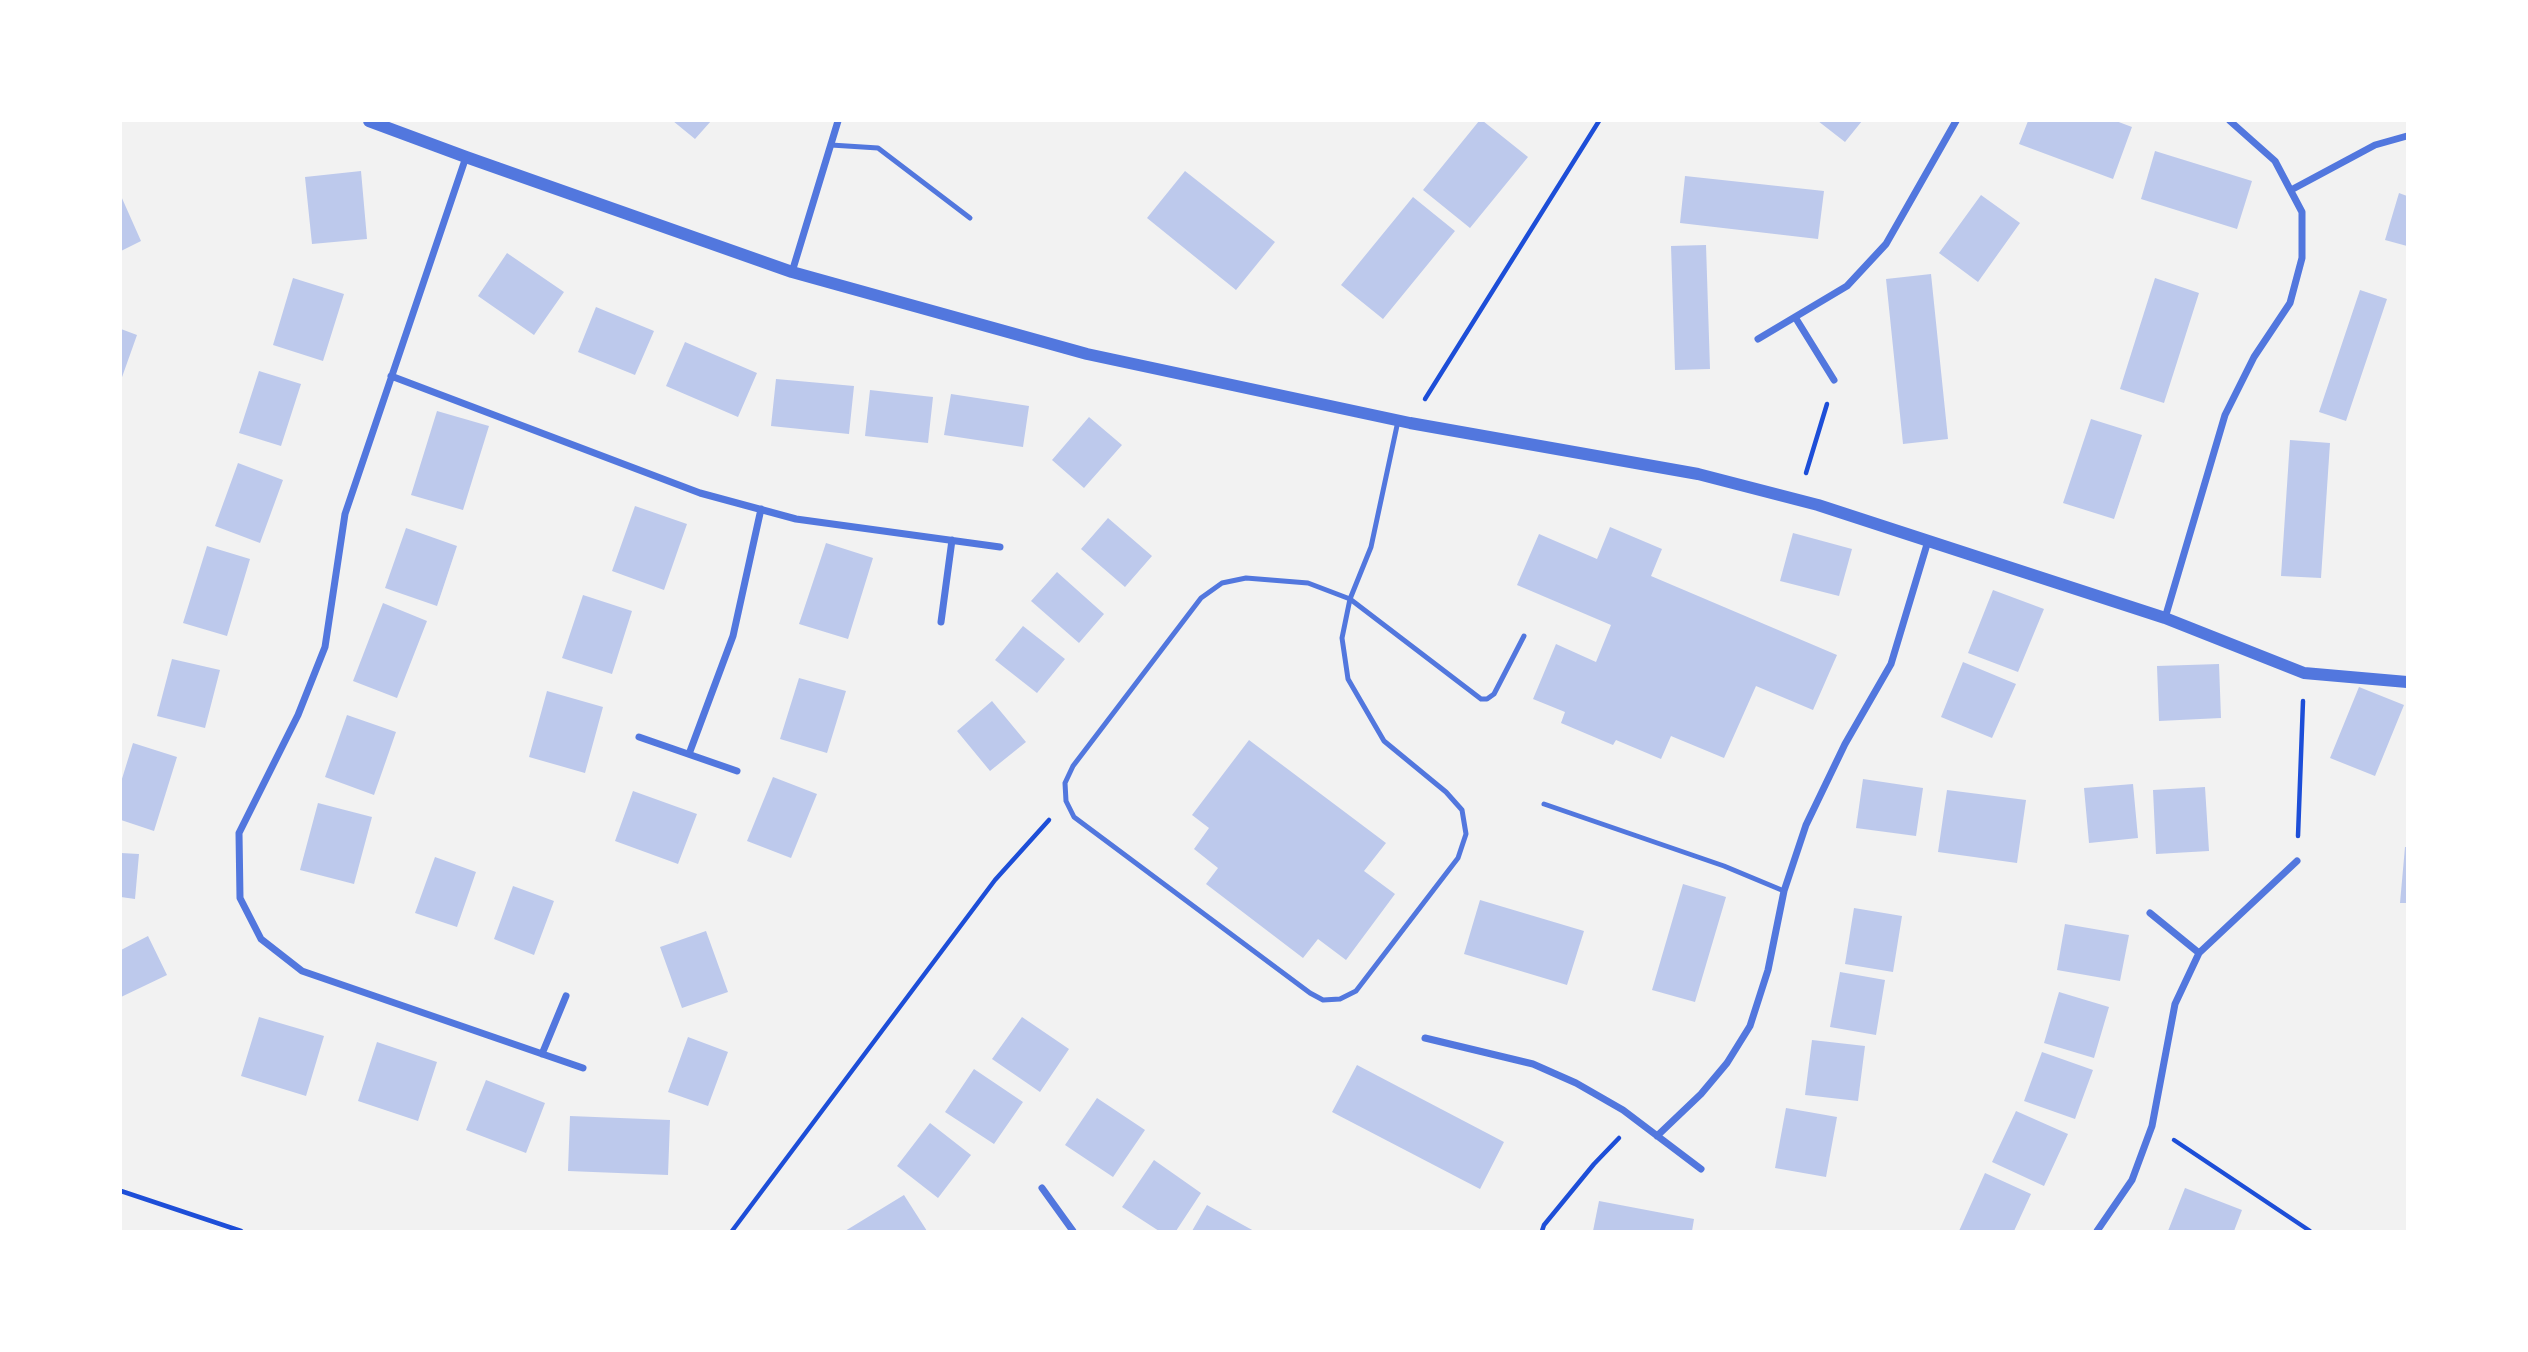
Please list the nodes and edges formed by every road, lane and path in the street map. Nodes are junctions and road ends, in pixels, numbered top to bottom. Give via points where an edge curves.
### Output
1 (369, 121) edge
2 (838, 121) edge
3 (1599, 121) edge
4 (1956, 121) edge
5 (2230, 121) edge
6 (2407, 136) edge
7 (831, 145) junction
8 (466, 157) junction
9 (2291, 190) junction
10 (970, 218) dead end
11 (792, 271) junction
12 (1795, 317) junction
13 (1758, 339) dead end
14 (391, 376) junction
15 (1834, 380) joint
16 (1404, 422) junction
17 (1798, 500) junction
18 (761, 509) junction
19 (952, 540) junction
20 (1928, 541) junction
21 (1000, 547) dead end
22 (1350, 599) junction
23 (2165, 618) junction
24 (941, 622) dead end
25 (1524, 636) dead end
26 (2304, 673) junction
27 (2407, 682) edge
28 (639, 737) dead end
29 (689, 754) junction
30 (737, 771) dead end
31 (1066, 801) junction
32 (1544, 804) dead end
33 (2297, 861) joint
34 (1784, 891) junction
35 (2150, 913) dead end
36 (2199, 953) junction
37 (566, 996) dead end
38 (1425, 1038) dead end
39 (542, 1054) junction
40 (583, 1068) dead end
41 (1636, 1120) junction
42 (2152, 1126) junction
43 (1657, 1136) junction
44 (1701, 1169) dead end
45 (1042, 1188) dead end
46 (121, 1191) edge
47 (1070, 1230) edge
48 (241, 1231) edge
49 (732, 1231) edge
50 (1542, 1231) edge
51 (2097, 1231) edge
52 (2310, 1231) edge

1 - 8 street
2 - 7 street
3 - 16 path
4 - 12 street via 1886,244 1847,286
5 - 9 street via 2275,161
6 - 9 street via 2375,145
7 - 10 lane via 878,148
7 - 11 street
8 - 11 street
8 - 14 street
9 - 23 street via 2302,212 2302,258 2290,303 2254,357 2225,415
11 - 16 street via 1087,355
12 - 13 street
12 - 15 street
14 - 18 street via 700,493
14 - 39 street via 345,514 325,648 298,715 239,832 240,898 261,939 302,971
15 - 17 path
16 - 17 street via 1698,474
16 - 22 lane via 1371,547
17 - 20 street
18 - 19 street via 796,519
18 - 29 street via 733,636
19 - 21 street
19 - 24 street
20 - 23 street
20 - 34 street via 1891,664 1806,825
22 - 25 lane via 1481,699 1494,694
22 - 31 lane via 1308,583 1246,578 1222,583 1202,598 1073,765 1065,783
22 - 31 lane via 1342,638 1348,679 1384,741 1462,810 1466,834 1458,858 1356,991 1340,999 1323,1000 1310,993 1074,817
23 - 26 street
26 - 27 street
26 - 33 path
28 - 29 street
29 - 30 street
31 - 49 path via 995,880
32 - 34 lane
33 - 36 street
34 - 43 street via 1768,970 1750,1026 1701,1094
35 - 36 street
36 - 42 street via 2175,1004
37 - 39 street
38 - 41 street via 1533,1064 1576,1083
39 - 40 street
41 - 43 street
41 - 50 path via 1594,1164
42 - 51 street via 2132,1180
42 - 52 path
43 - 44 street
45 - 47 street
46 - 48 path

